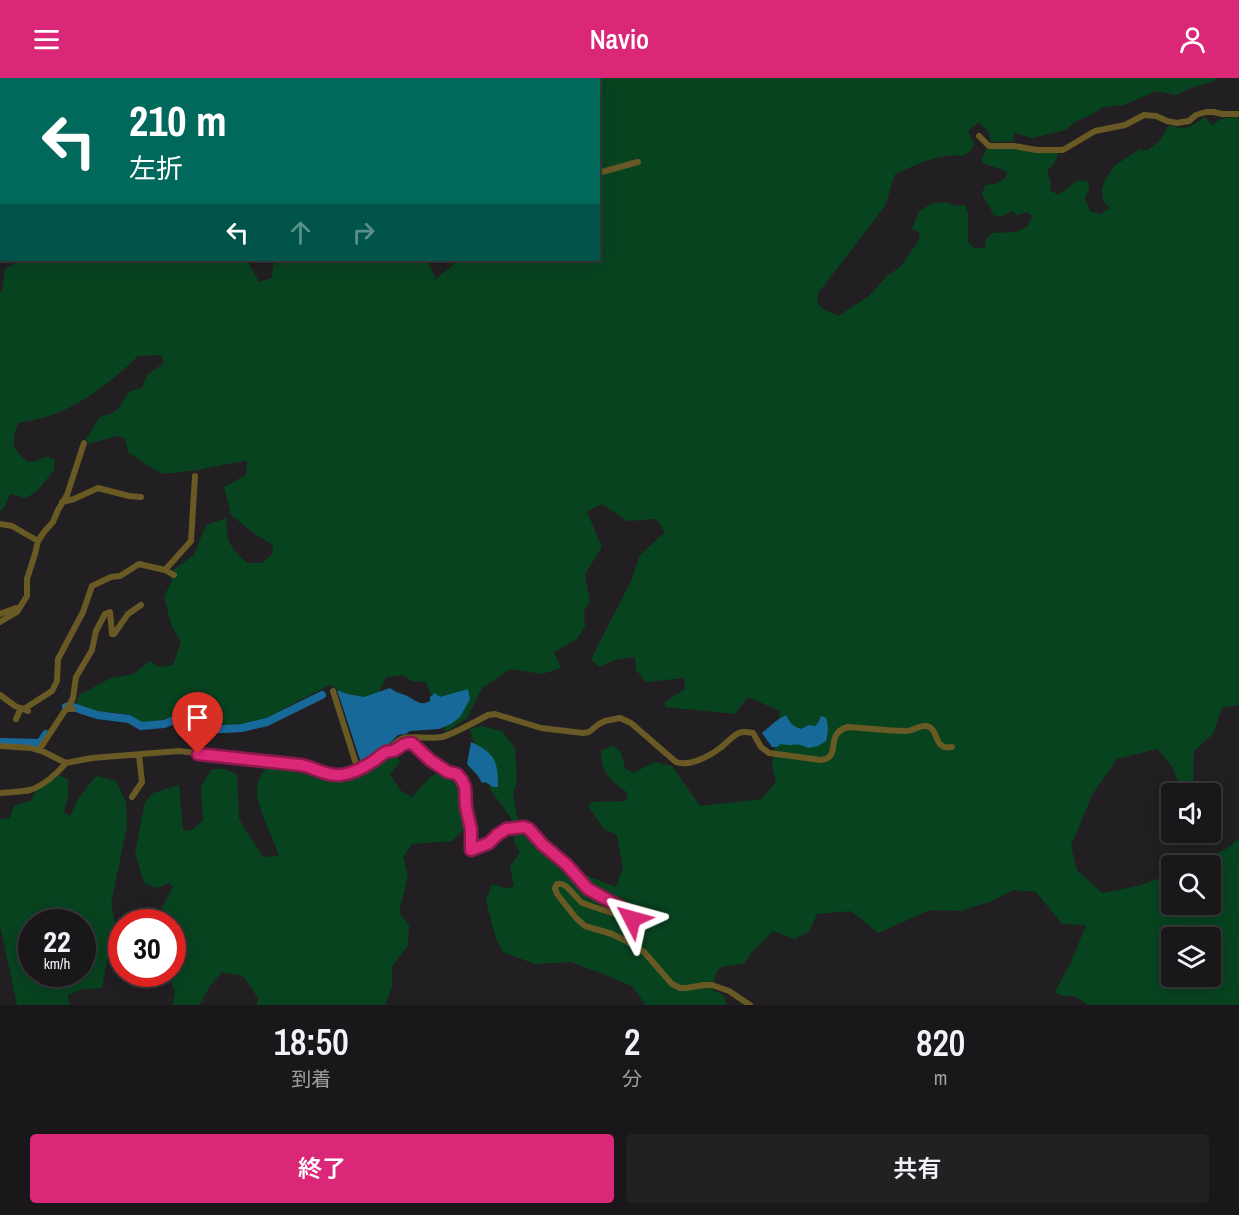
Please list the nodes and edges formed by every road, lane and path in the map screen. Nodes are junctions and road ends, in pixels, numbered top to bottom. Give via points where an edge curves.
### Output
1 (1239, 114) edge
2 (979, 136) dead end
3 (638, 162) dead end
4 (600, 173) edge
5 (84, 443) dead end
6 (195, 476) dead end
7 (141, 497) dead end
8 (62, 502) junction
9 (0, 524) edge
10 (38, 541) junction
11 (165, 570) junction
12 (174, 575) dead end
13 (141, 605) dead end
14 (21, 607) junction
15 (0, 614) edge
16 (0, 622) edge
17 (333, 691) dead end
18 (0, 695) edge
19 (24, 710) junction
20 (16, 719) dead end
21 (0, 746) edge
22 (952, 747) dead end
23 (39, 750) junction
24 (387, 752) junction
25 (139, 754) junction
26 (66, 763) junction
27 (358, 770) junction
28 (0, 793) edge
29 (132, 796) dead end
30 (750, 1005) edge

1 - 2 street via 1206,112 1178,123 1144,115 1125,125 1095,131 1063,150 989,146
3 - 4 street
5 - 8 street
6 - 11 street via 191,541
7 - 8 street via 98,488
8 - 10 street
9 - 10 street via 12,526
10 - 14 street via 27,579 27,596
11 - 12 street
11 - 19 street via 139,564 92,586 58,659 57,681 51,691
13 - 23 street via 128,614 114,634 110,612 105,614 92,650 76,677 69,709
14 - 15 street
14 - 16 street
17 - 27 street
18 - 19 street
19 - 20 street
21 - 23 street
22 - 24 street via 941,746 933,731 924,726 908,732 848,727 837,733 832,755 821,760 770,753 753,733 743,732 710,755 680,764 620,718 583,733 541,728 495,714 443,737 401,739
23 - 26 street
24 - 27 street
24 - 30 street via 412,743 430,760 457,774 465,787 471,850 489,843 506,829 529,829 588,889 632,916 627,920 585,904 567,887 557,884 557,894 585,926 632,944 680,988 712,985
25 - 26 street
25 - 27 street via 179,752 300,765 329,775
25 - 29 street via 142,782
26 - 28 street via 31,790

